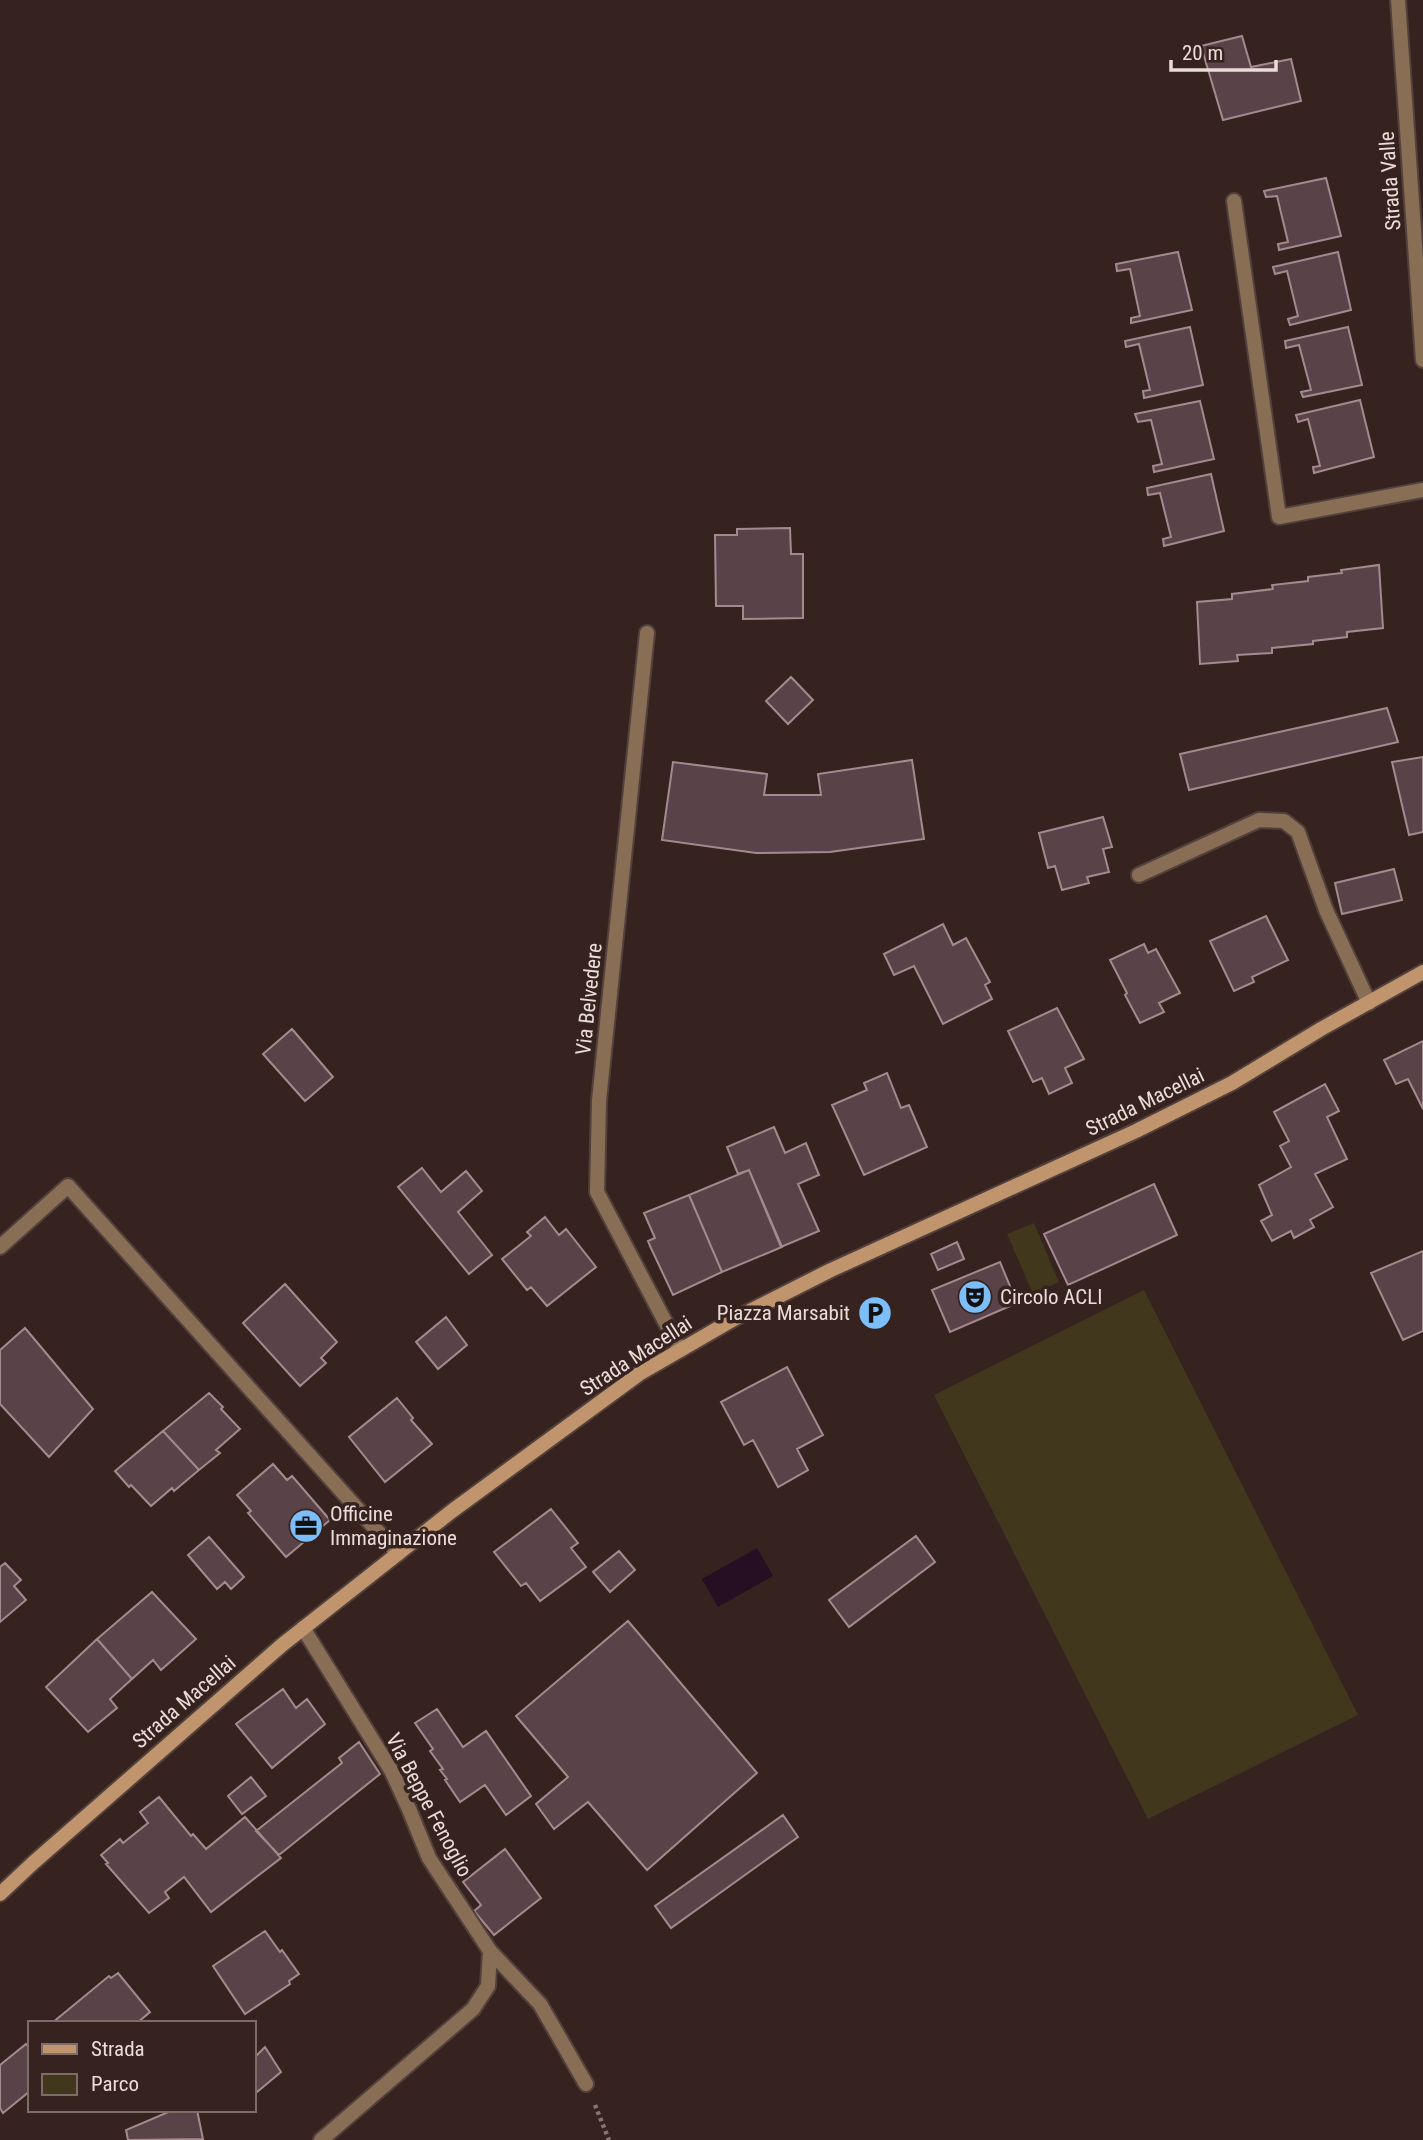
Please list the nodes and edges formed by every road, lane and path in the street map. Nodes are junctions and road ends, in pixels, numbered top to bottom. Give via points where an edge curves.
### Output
1 (1398, 0) edge
2 (1234, 201) dead end
3 (1423, 360) edge
4 (1423, 490) edge
5 (647, 633) dead end
6 (1139, 875) dead end
7 (1423, 972) edge
8 (1369, 1003) junction
9 (0, 1247) edge
10 (680, 1350) junction
11 (398, 1554) junction
12 (303, 1628) junction
13 (0, 1894) edge
14 (490, 1951) junction
15 (586, 2084) joint
16 (321, 2140) edge
17 (609, 2140) edge

1 - 3 street, Strada Valle
2 - 4 street via 1279,517
5 - 10 street, Via Belvedere via 599,1101 597,1192
6 - 8 street via 1259,820 1284,821 1298,832 1326,910
7 - 8 street, Strada Macellai
8 - 10 street, Strada Macellai via 1148,1125 831,1270
9 - 11 street via 68,1186
10 - 11 street, Strada Macellai via 639,1374
11 - 12 street, Strada Macellai
12 - 13 street, Strada Macellai
12 - 14 street, Via Beppe Fenoglio via 391,1770 429,1858
14 - 15 street, Via Beppe Fenoglio via 540,2004
14 - 16 street via 488,1986 473,2009
15 - 17 path

